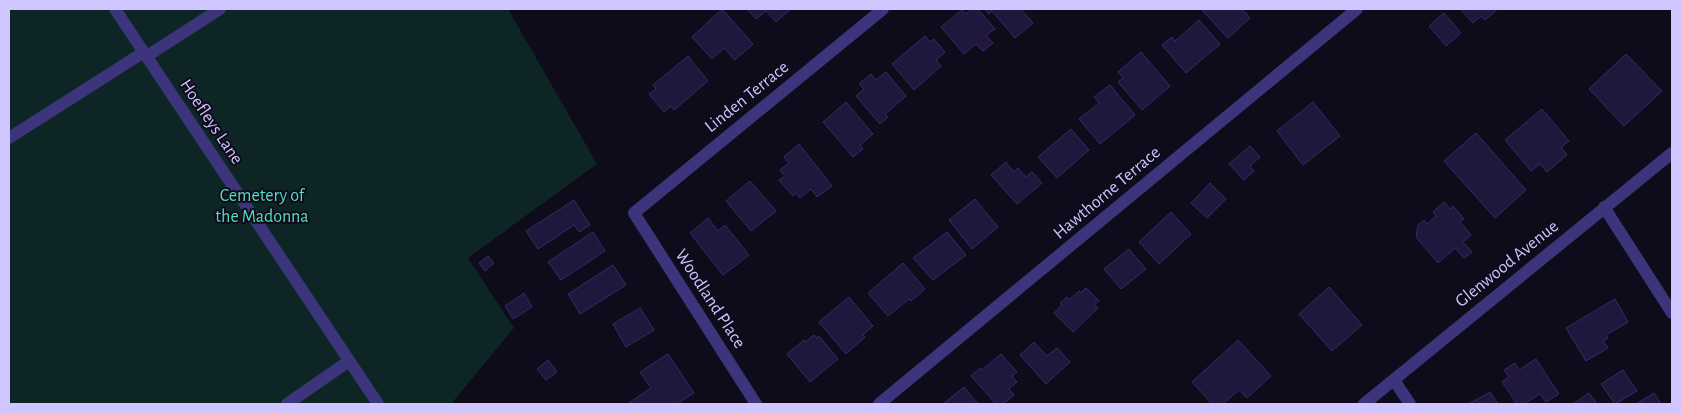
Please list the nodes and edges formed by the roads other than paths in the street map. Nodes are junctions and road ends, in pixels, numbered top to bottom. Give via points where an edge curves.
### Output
1 (115, 9) edge
2 (220, 9) edge
3 (883, 9) edge
4 (1357, 9) edge
5 (145, 54) junction
6 (9, 138) edge
7 (1672, 153) edge
8 (1604, 207) junction
9 (634, 213) joint
10 (1672, 314) edge
11 (349, 361) junction
12 (1394, 380) junction
13 (287, 404) edge
14 (378, 404) edge
15 (756, 404) edge
16 (879, 404) edge
17 (1364, 404) edge
18 (1410, 404) edge

1 - 5 street, Hoefleys Lane
2 - 5 street
3 - 9 street, Linden Terrace
4 - 16 street, Hawthorne Terrace
5 - 6 street
5 - 11 street, Hoefleys Lane
7 - 8 street, Glenwood Avenue
8 - 10 street
8 - 12 street, Glenwood Avenue
9 - 15 street, Woodland Place
11 - 13 street
11 - 14 street, Hoefleys Lane
12 - 17 street, Glenwood Avenue
12 - 18 street

